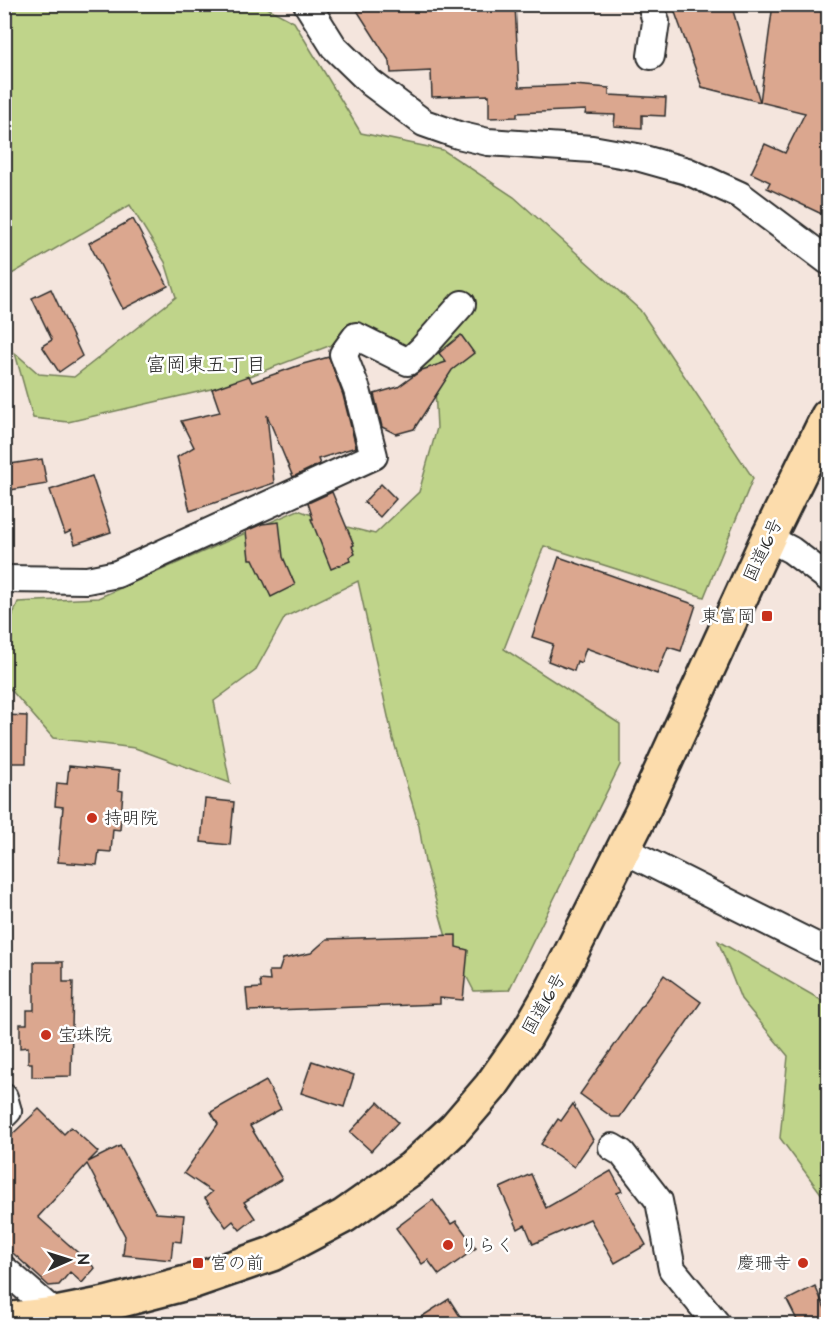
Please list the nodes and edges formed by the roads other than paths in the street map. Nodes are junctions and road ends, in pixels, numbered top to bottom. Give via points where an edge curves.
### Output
1 (308, 4) edge
2 (651, 4) edge
3 (651, 56) dead end
4 (828, 261) edge
5 (462, 304) dead end
6 (828, 416) edge
7 (768, 538) junction
8 (828, 578) edge
9 (4, 579) edge
10 (624, 850) junction
11 (828, 952) edge
12 (4, 1097) edge
13 (4, 1115) edge
14 (612, 1147) dead end
15 (4, 1269) edge
16 (70, 1319) edge
17 (4, 1320) edge
18 (717, 1324) edge

1 - 4 street via 334,47 371,83 424,123 488,142 592,149 687,171 740,195
2 - 3 street via 656,22
5 - 9 street via 408,362 356,336 343,354 374,456 117,574 87,580
6 - 7 highway, 国道16号
7 - 8 street
7 - 10 highway, 国道16号
10 - 11 street
10 - 16 highway, 国道16号 via 526,1036 455,1128 412,1168 344,1216 272,1254 194,1281 106,1304
12 - 13 street via 8,1111
14 - 18 street via 622,1153 658,1201 672,1269
15 - 16 street
16 - 17 highway, 国道16号

